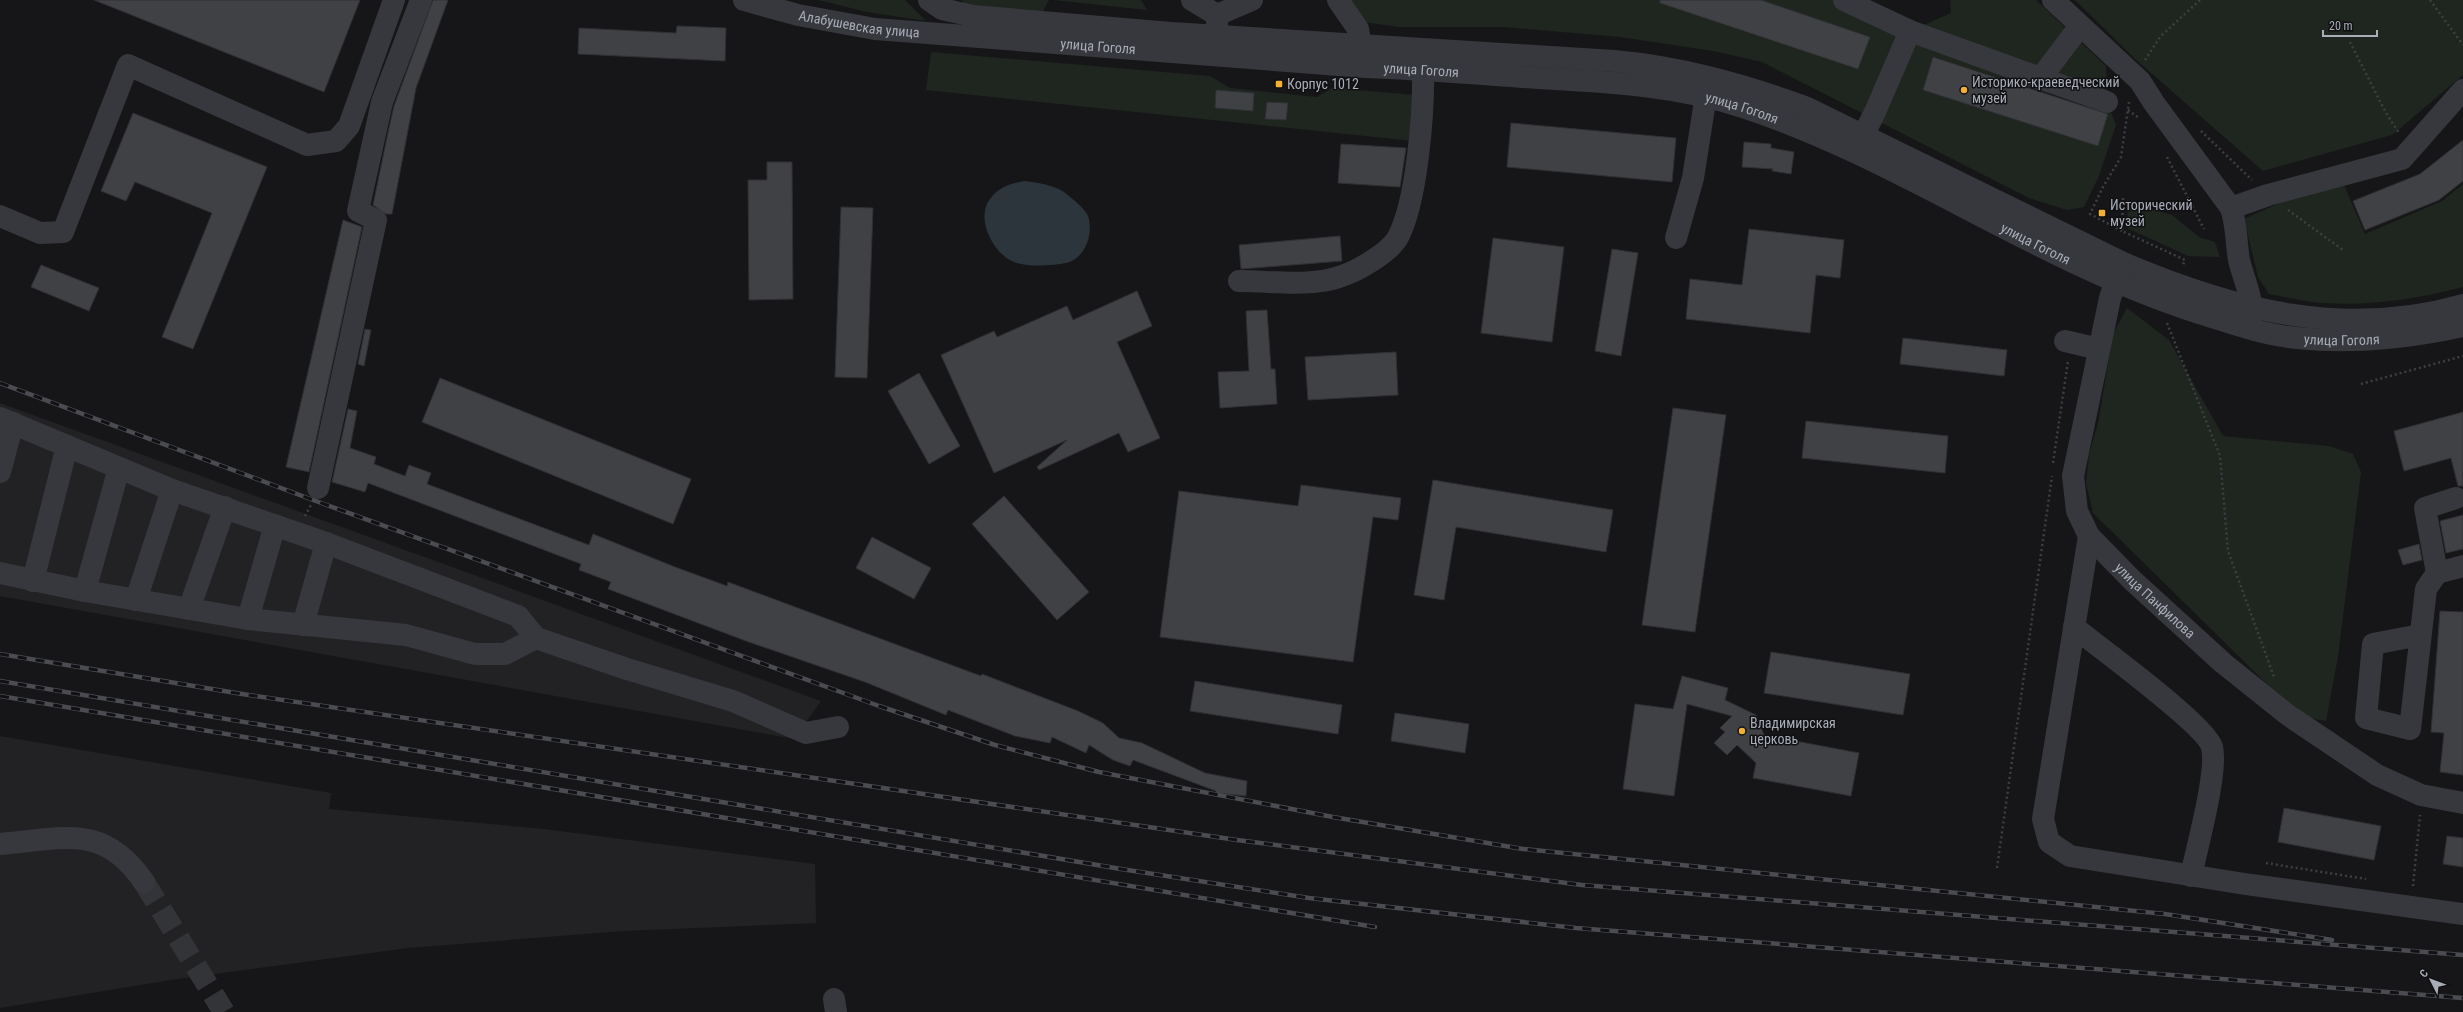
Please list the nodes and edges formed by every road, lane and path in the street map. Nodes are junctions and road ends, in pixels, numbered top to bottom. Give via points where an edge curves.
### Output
1 (394, 0) edge
2 (421, 0) edge
3 (744, 0) edge
4 (1192, 0) edge
5 (1252, 0) edge
6 (1338, 0) edge
7 (1844, 0) edge
8 (2053, 0) edge
9 (2200, 0) edge
10 (2430, 0) edge
11 (936, 4) edge
12 (2080, 26) junction
13 (1910, 31) junction
14 (1217, 36) junction
15 (976, 37) joint
16 (2350, 42) dead end
17 (1361, 45) junction
18 (2463, 45) edge
19 (1365, 67) junction
20 (1423, 69) junction
21 (2040, 79) junction
22 (2140, 81) junction
23 (2463, 90) edge
24 (1706, 95) junction
25 (2107, 102) dead end
26 (2128, 110) junction
27 (2140, 119) dead end
28 (1859, 144) junction
29 (2410, 150) junction
30 (2166, 155) dead end
31 (2268, 195) junction
32 (2123, 198) dead end
33 (2231, 208) junction
34 (0, 216) edge
35 (2204, 229) dead end
36 (2122, 231) junction
37 (1676, 238) dead end
38 (2343, 250) dead end
39 (2185, 260) dead end
40 (2119, 272) junction
41 (1239, 281) dead end
42 (2463, 305) edge
43 (2251, 319) junction
44 (2165, 320) dead end
45 (2463, 326) edge
46 (2068, 341) joint
47 (2099, 349) junction
48 (2463, 356) edge
49 (2361, 384) dead end
50 (6, 421) edge
51 (67, 446) junction
52 (120, 468) junction
53 (0, 472) edge
54 (318, 488) dead end
55 (172, 490) junction
56 (2456, 498) dead end
57 (224, 507) junction
58 (274, 525) junction
59 (2089, 536) junction
60 (326, 543) junction
61 (2463, 566) edge
62 (0, 573) edge
63 (2436, 573) junction
64 (33, 581) junction
65 (85, 591) junction
66 (136, 600) junction
67 (189, 609) junction
68 (248, 619) junction
69 (303, 625) junction
70 (2074, 627) junction
71 (2420, 635) dead end
72 (536, 638) junction
73 (2274, 678) dead end
74 (838, 728) dead end
75 (2463, 803) edge
76 (2420, 814) dead end
77 (0, 844) edge
78 (2266, 863) dead end
79 (1997, 868) dead end
80 (2191, 876) junction
81 (2373, 880) dead end
82 (144, 882) tunnel mouth
83 (2419, 887) dead end
84 (2463, 914) edge

1 - 34 street via 349,126 336,141 307,145 128,65 63,232 40,233
2 - 54 street via 382,102 358,211 376,220
3 - 15 street, Алабушевская улица via 798,15 876,29
4 - 14 street
5 - 14 street
6 - 17 street via 1358,29
7 - 13 street
8 - 12 street
9 - 22 path via 2160,37 2139,69
10 - 18 path
11 - 14 street via 973,16
12 - 21 street
12 - 22 street
13 - 21 street
13 - 28 street
14 - 15 street, улица Гоголя
14 - 17 street
14 - 19 street, улица Гоголя
16 - 29 path via 2386,113
17 - 19 street
17 - 28 street via 1649,64 1710,76 1751,87 1805,107
19 - 20 street, улица Гоголя
20 - 24 street, улица Гоголя via 1645,85
20 - 41 street via 1424,90 1410,207 1396,240 1371,262 1339,278 1307,282
21 - 25 street
22 - 26 path via 2129,98
22 - 33 street
23 - 29 street
24 - 28 street, улица Гоголя via 1794,126
24 - 37 street via 1693,178
26 - 27 path
26 - 36 path via 2121,157 2102,187 2090,214
28 - 40 street, улица Гоголя
29 - 31 street via 2402,159
30 - 35 path
31 - 33 street
31 - 38 path
32 - 36 path
33 - 43 street via 2237,225 2239,260
36 - 39 path
40 - 43 street, улица Гоголя via 2170,304
40 - 47 street, улица Панфилова
42 - 43 street, улица Гоголя via 2432,314 2343,320
43 - 45 street, улица Гоголя via 2296,338 2374,341 2430,334
44 - 73 path via 2220,456 2228,551
46 - 47 street
46 - 79 path
47 - 59 street, улица Панфилова via 2074,476 2077,512
48 - 49 path
50 - 51 street
50 - 53 street
51 - 52 street
51 - 64 street
52 - 55 street
52 - 65 street
55 - 57 street
55 - 66 street
56 - 63 street via 2425,508
57 - 58 street
57 - 67 street
58 - 60 street
58 - 68 street
59 - 70 street
59 - 75 street, улица Панфилова via 2132,580 2223,663 2288,716 2377,774 2422,795
60 - 69 street
60 - 72 street via 518,616
61 - 63 street
62 - 64 street
63 - 71 street via 2426,589
64 - 65 street
65 - 66 street
66 - 67 street
67 - 68 street
68 - 69 street
69 - 72 street via 406,635 474,654 505,654
70 - 80 street via 2190,719 2212,746 2212,778
70 - 80 street via 2043,819 2049,842 2070,856
72 - 74 street via 733,701 806,733
76 - 83 path via 2412,886
77 - 82 street via 78,838 95,840 111,846
78 - 81 path
80 - 84 street

